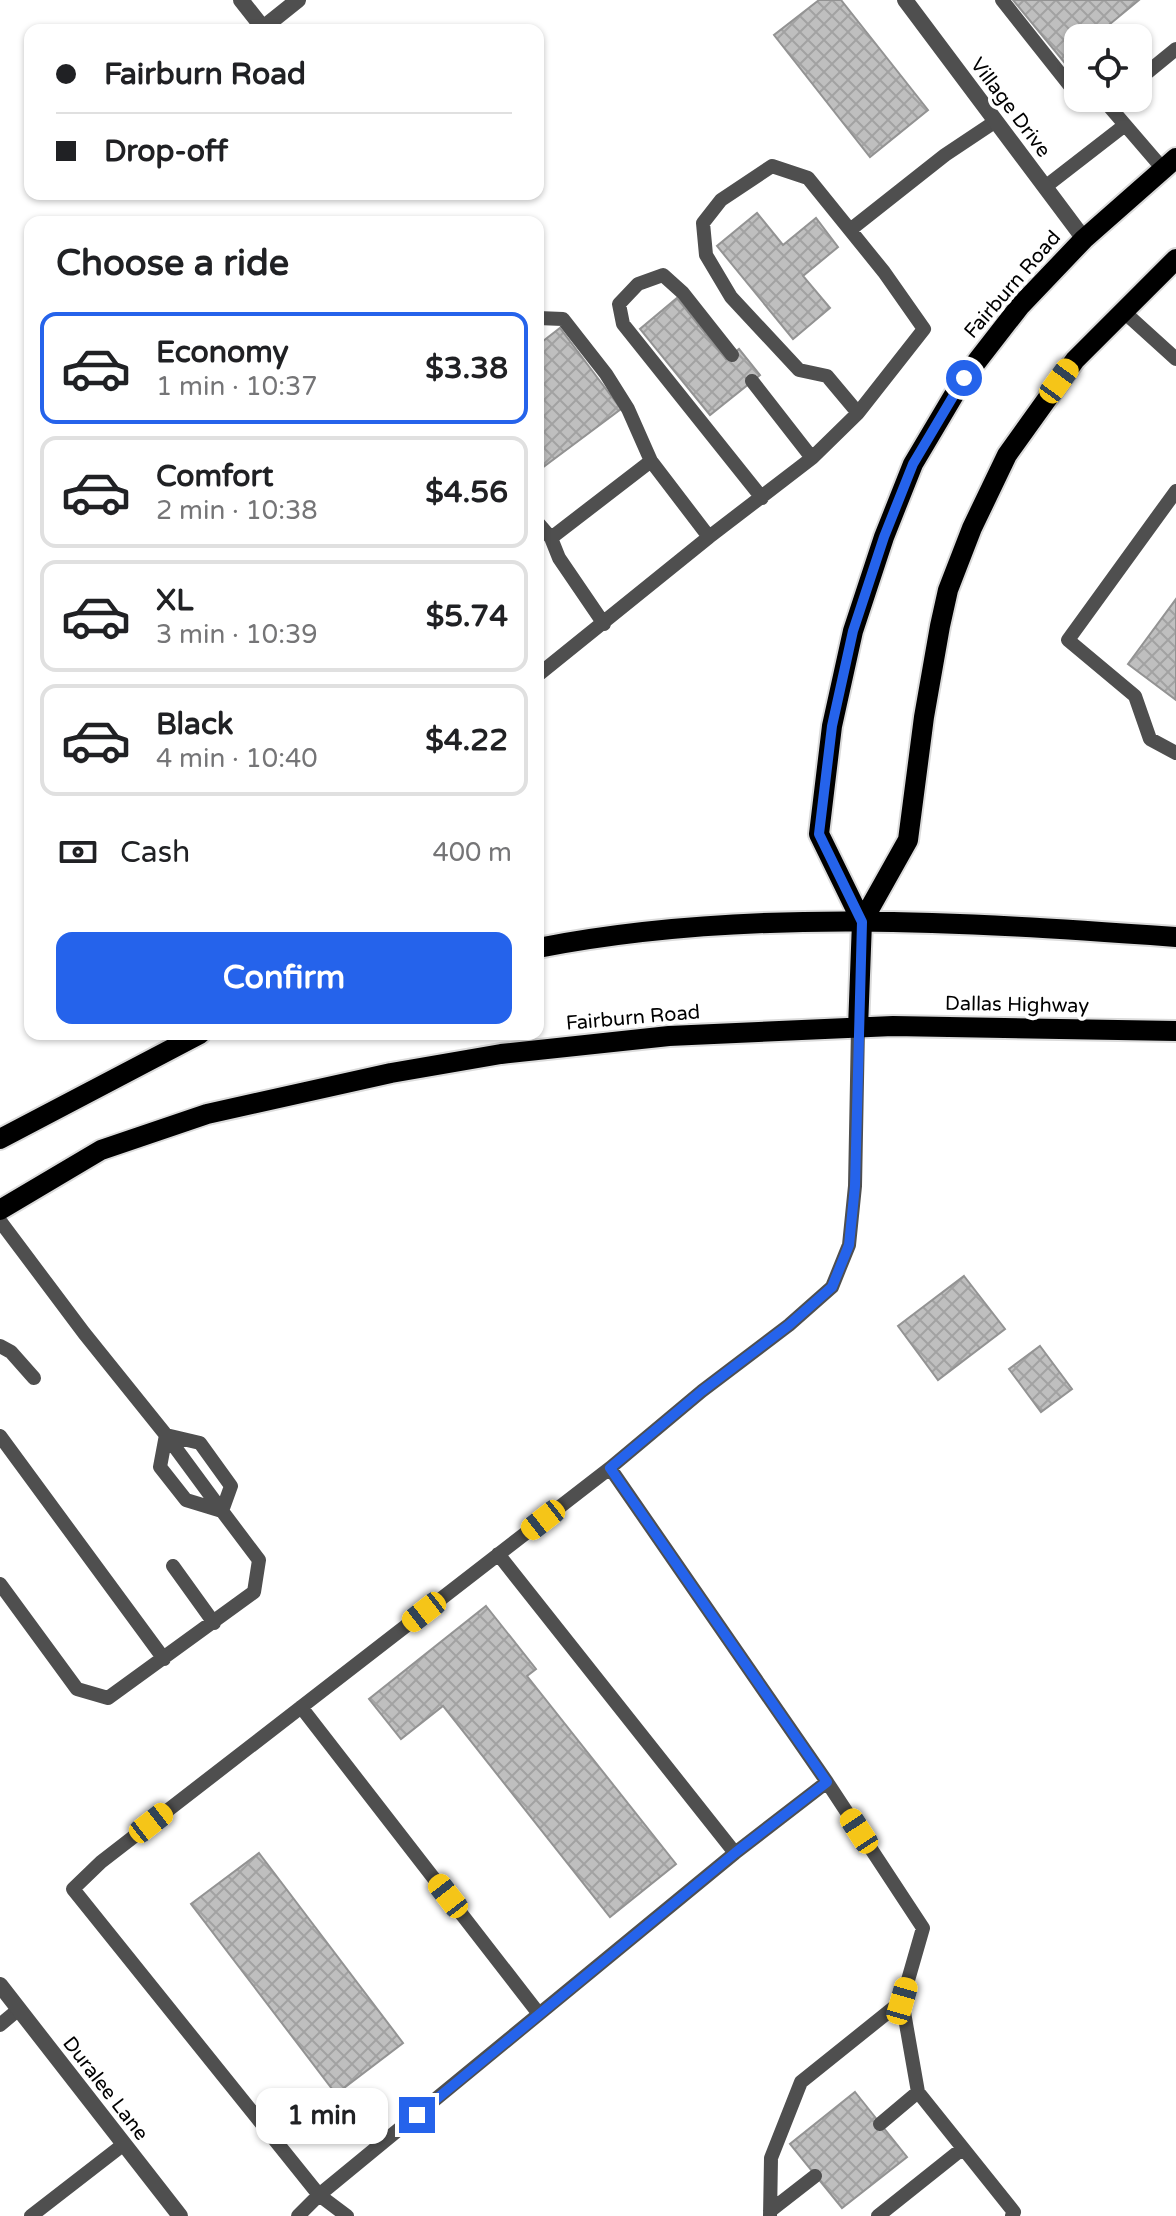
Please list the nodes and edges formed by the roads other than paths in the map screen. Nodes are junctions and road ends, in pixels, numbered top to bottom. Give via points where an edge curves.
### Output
1 (241, 0) edge
2 (298, 0) edge
3 (905, 0) edge
4 (1002, 0) edge
5 (260, 24) edge
6 (268, 24) edge
7 (1176, 49) edge
8 (1152, 69) edge
9 (1064, 78) edge
10 (1118, 112) edge
11 (996, 121) junction
12 (1125, 125) junction
13 (1170, 163) edge
14 (1045, 187) junction
15 (850, 230) junction
16 (1084, 239) junction
17 (1176, 259) edge
18 (1123, 311) junction
19 (544, 318) edge
20 (732, 355) dead end
21 (1176, 359) edge
22 (752, 381) dead end
23 (858, 413) junction
24 (812, 458) junction
25 (651, 461) junction
26 (1176, 491) edge
27 (762, 498) junction
28 (544, 530) edge
29 (709, 537) junction
30 (551, 538) junction
31 (604, 624) junction
32 (544, 670) edge
33 (1176, 753) edge
34 (862, 922) junction
35 (1176, 937) edge
36 (544, 947) edge
37 (858, 1028) junction
38 (1176, 1031) edge
39 (189, 1040) edge
40 (0, 1139) edge
41 (0, 1210) edge
42 (0, 1221) edge
43 (0, 1346) edge
44 (34, 1378) dead end
45 (166, 1435) junction
46 (0, 1436) edge
47 (610, 1468) junction
48 (222, 1511) junction
49 (498, 1554) junction
50 (173, 1566) dead end
51 (0, 1584) edge
52 (214, 1623) junction
53 (164, 1659) junction
54 (301, 1707) junction
55 (827, 1782) junction
56 (735, 1853) junction
57 (0, 1985) edge
58 (902, 2001) junction
59 (19, 2009) junction
60 (539, 2014) junction
61 (0, 2025) edge
62 (918, 2092) junction
63 (880, 2124) dead end
64 (124, 2144) junction
65 (962, 2149) junction
66 (815, 2176) dead end
67 (319, 2195) junction
68 (770, 2214) edge
69 (31, 2216) edge
70 (180, 2216) edge
71 (298, 2216) edge
72 (347, 2216) edge
73 (878, 2216) edge
74 (1012, 2216) edge

1 - 5 street
2 - 6 street
3 - 11 street, Village Drive
4 - 9 lane
7 - 8 lane
10 - 12 lane
11 - 14 street, Village Drive
11 - 15 lane
12 - 13 lane
12 - 14 lane
13 - 16 main road, Fairburn Road
14 - 16 street, Village Drive
15 - 23 lane via 924,329
15 - 23 lane via 808,178 772,166 721,200 703,223 706,255 731,297 799,370 827,376
16 - 34 main road, Fairburn Road via 1020,306 964,378 913,464 853,631 832,726 819,834
17 - 18 main road, Fairburn Road
18 - 21 lane
18 - 34 main road, Fairburn Road via 1075,360 1029,422 972,528 940,626 908,840
19 - 25 lane via 563,319 606,374
20 - 27 lane via 663,275 638,284 619,304 623,324
22 - 24 lane
23 - 24 lane
24 - 27 lane
25 - 29 lane
25 - 30 lane
26 - 33 lane via 1068,640 1135,696 1150,739
27 - 29 lane
28 - 30 lane
29 - 31 lane
30 - 31 lane
31 - 32 lane
34 - 35 main road
34 - 36 main road via 752,924 595,937
34 - 37 main road, Fairburn Road
37 - 38 main road, Dallas Highway
37 - 41 main road, Fairburn Road via 669,1036 501,1054 391,1073 207,1114 101,1150
37 - 47 lane via 854,1201 849,1245 832,1287
39 - 40 main road
42 - 45 lane
43 - 44 lane
45 - 48 lane
45 - 48 lane via 160,1467 186,1500
45 - 48 lane via 200,1443 231,1486
46 - 53 lane
47 - 49 lane
47 - 55 lane
48 - 52 lane via 259,1560 254,1592
49 - 54 lane
49 - 56 lane
50 - 52 lane
51 - 53 lane via 77,1689 108,1698
52 - 53 lane
54 - 60 lane
54 - 67 lane via 73,1889
55 - 56 lane
55 - 58 lane via 923,1928
56 - 60 lane
57 - 59 street, Duralee Lane
58 - 62 lane
58 - 68 lane via 801,2082 771,2158
59 - 61 lane
59 - 64 street, Duralee Lane
60 - 67 lane
62 - 63 lane
62 - 65 lane
64 - 69 lane
64 - 70 street, Duralee Lane
65 - 73 lane
65 - 74 lane
66 - 68 lane
67 - 71 lane
67 - 72 lane

